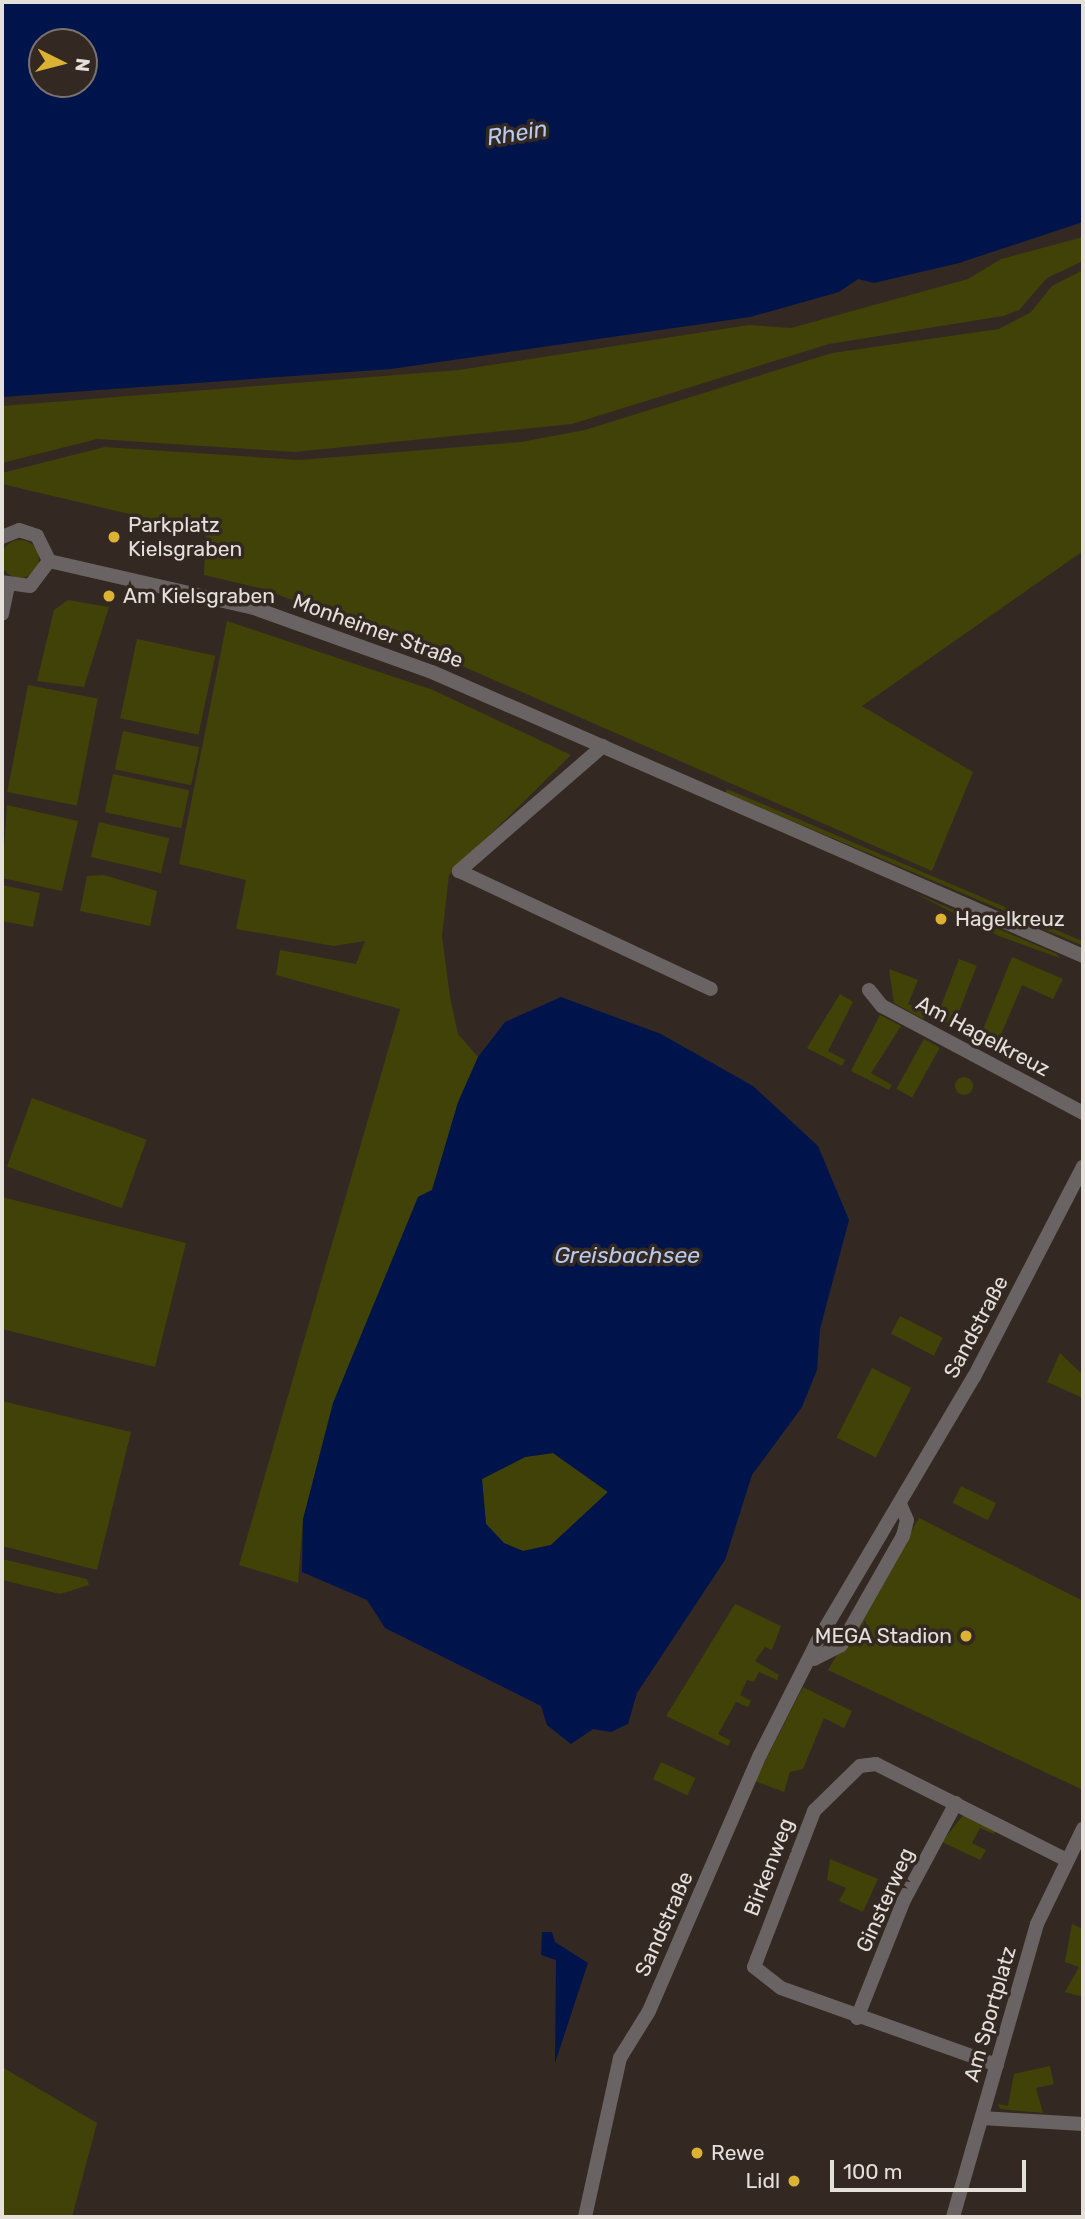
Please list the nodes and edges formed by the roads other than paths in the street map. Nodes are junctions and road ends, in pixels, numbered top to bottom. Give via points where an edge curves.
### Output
1 (2, 537) edge
2 (49, 561) junction
3 (5, 584) edge
4 (2, 614) edge
5 (603, 746) junction
6 (1083, 956) edge
7 (711, 989) dead end
8 (869, 990) dead end
9 (1083, 1113) edge
10 (1083, 1167) edge
11 (900, 1504) junction
12 (814, 1659) junction
13 (956, 1802) junction
14 (1083, 1829) edge
15 (1068, 1860) junction
16 (857, 2018) junction
17 (997, 2065) junction
18 (982, 2118) junction
19 (1083, 2124) edge
20 (585, 2217) edge
21 (953, 2217) edge

1 - 2 street via 19,530 37,536
2 - 3 street via 30,586
2 - 5 street, Monheimer Straße via 254,608 432,672
3 - 4 street
5 - 6 street, Monheimer Straße
5 - 7 street via 459,871
8 - 9 street, Am Hagelkreuz via 882,1006
10 - 11 street, Sandstraße
11 - 12 street, Sandstraße
11 - 12 street, Sandstraße via 906,1520 903,1536 841,1644
12 - 20 street, Sandstraße via 760,1755 649,2011 620,2058
13 - 15 street, Birkenweg
13 - 16 street, Ginsterweg via 904,1900
13 - 16 street, Birkenweg via 876,1764 860,1766 814,1811 754,1967 781,1988
14 - 15 street, Am Sportplatz
15 - 17 street, Am Sportplatz via 1037,1924
16 - 17 street, Birkenweg
17 - 18 street, Am Sportplatz
18 - 19 street
18 - 21 street, Am Sportplatz

